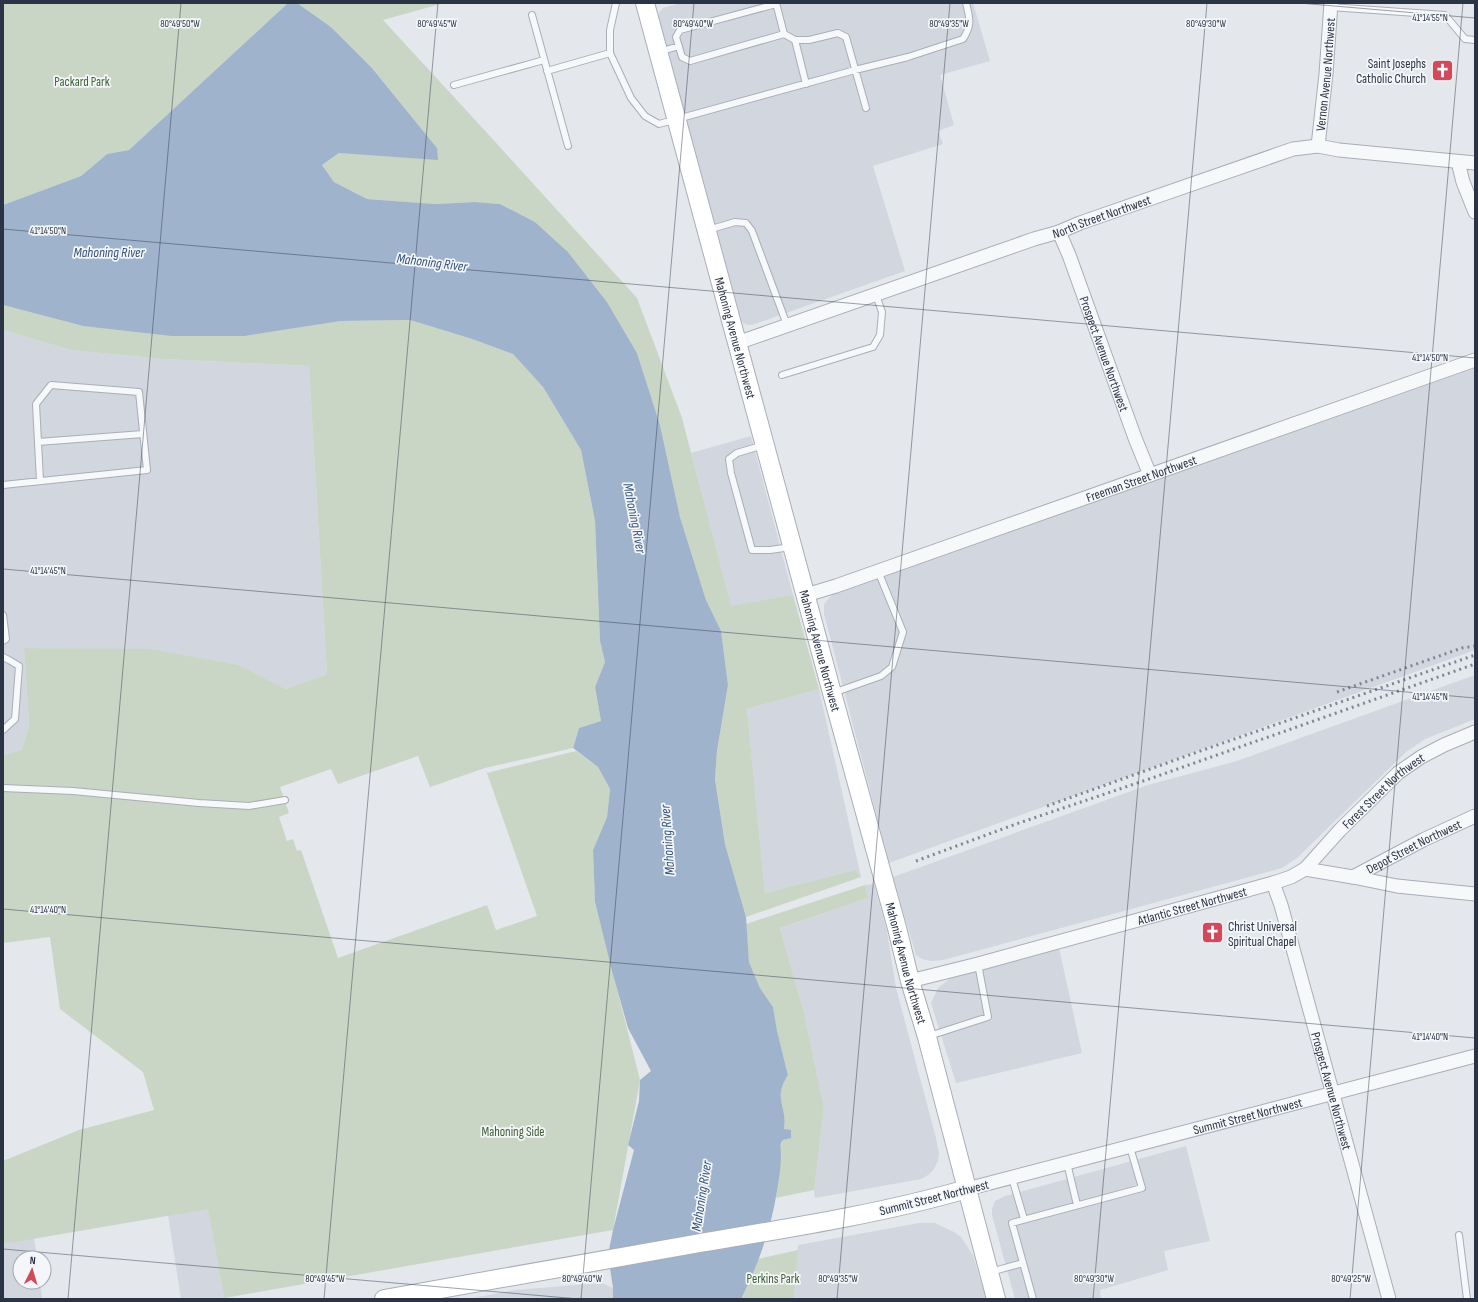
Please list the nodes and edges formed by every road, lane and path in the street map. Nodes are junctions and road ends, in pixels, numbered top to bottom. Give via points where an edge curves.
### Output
1 (616, 3) edge
2 (646, 3) edge
3 (776, 3) edge
4 (966, 3) edge
5 (1331, 5) edge
6 (532, 15) dead end
7 (784, 34) junction
8 (795, 40) junction
9 (1475, 40) edge
10 (678, 46) junction
11 (658, 52) junction
12 (610, 53) junction
13 (544, 60) junction
14 (855, 70) junction
15 (547, 71) junction
16 (806, 84) junction
17 (454, 85) dead end
18 (866, 108) dead end
19 (677, 120) junction
20 (568, 146) dead end
21 (1318, 146) junction
22 (1458, 162) junction
23 (1475, 163) edge
24 (1475, 212) edge
25 (707, 230) junction
26 (1059, 232) junction
27 (876, 294) junction
28 (787, 325) junction
29 (737, 343) junction
30 (1475, 360) edge
31 (782, 375) dead end
32 (143, 434) junction
33 (38, 442) junction
34 (765, 445) junction
35 (1150, 475) junction
36 (40, 481) junction
37 (3, 485) edge
38 (793, 547) junction
39 (878, 571) junction
40 (806, 595) junction
41 (3, 615) edge
42 (4, 640) edge
43 (3, 657) edge
44 (832, 693) junction
45 (3, 730) edge
46 (1475, 732) edge
47 (3, 788) edge
48 (285, 800) dead end
49 (1475, 816) edge
50 (1305, 869) junction
51 (1353, 877) junction
52 (1273, 883) junction
53 (1475, 894) edge
54 (978, 964) junction
55 (910, 981) junction
56 (927, 1037) junction
57 (1475, 1056) edge
58 (1332, 1094) junction
59 (1130, 1147) junction
60 (1067, 1163) junction
61 (1012, 1178) junction
62 (967, 1189) junction
63 (1077, 1206) junction
64 (1024, 1219) junction
65 (1459, 1235) dead end
66 (1023, 1263) junction
67 (989, 1272) junction
68 (390, 1298) edge
69 (996, 1299) edge
70 (1033, 1299) edge
71 (1389, 1299) edge
72 (1467, 1299) edge

1 - 12 lane via 610,30
2 - 11 main road, Mahoning Avenue Northwest
3 - 7 lane
3 - 10 lane via 680,30 676,37
4 - 14 lane via 970,18 969,30 963,39 908,57
5 - 9 lane via 1445,15 1465,39
5 - 21 street, Vernon Avenue Northwest
6 - 13 lane
7 - 8 lane
7 - 10 lane via 690,61 682,57
8 - 14 lane via 809,40 838,33 846,37
8 - 16 lane
10 - 11 lane
11 - 19 main road, Mahoning Avenue Northwest
12 - 15 lane
12 - 19 lane via 631,98 645,116 659,124
13 - 15 lane
13 - 17 lane
14 - 16 lane
14 - 18 lane
15 - 20 lane
16 - 19 lane
19 - 25 main road, Mahoning Avenue Northwest
21 - 22 street, North Street Northwest
21 - 26 street, North Street Northwest via 1293,149
22 - 23 street, North Street Northwest
22 - 24 street
25 - 28 lane via 735,222 746,223 752,231
25 - 29 main road, Mahoning Avenue Northwest
26 - 27 street, North Street Northwest
26 - 35 street, Prospect Avenue Northwest
27 - 28 street, North Street Northwest
27 - 31 lane via 882,312 880,334 873,347
28 - 29 street, North Street Northwest
29 - 34 main road, Mahoning Avenue Northwest
30 - 35 street, Freeman Street Northwest
32 - 33 lane
32 - 33 lane via 138,392 51,385 36,404
32 - 36 lane via 147,470
33 - 36 lane
34 - 38 main road, Mahoning Avenue Northwest
34 - 38 lane via 736,453 729,459 752,550
35 - 39 street, Freeman Street Northwest
36 - 37 lane
38 - 40 main road, Mahoning Avenue Northwest
39 - 40 street, Freeman Street Northwest
39 - 44 lane via 903,632 892,667 880,676
40 - 44 main road, Mahoning Avenue Northwest
41 - 42 lane
43 - 45 lane via 19,666 15,719
44 - 55 main road, Mahoning Avenue Northwest
46 - 50 street, Forest Street Northwest via 1444,745 1404,769 1340,830
47 - 48 lane via 73,791 249,806
49 - 51 street, Depot Street Northwest
50 - 51 street
50 - 52 street, Atlantic Street Northwest
51 - 53 street via 1397,886
52 - 54 street, Atlantic Street Northwest
52 - 58 street, Prospect Avenue Northwest
54 - 55 street, Atlantic Street Northwest
54 - 56 lane via 988,1017
55 - 56 main road, Mahoning Avenue Northwest
56 - 62 main road, Mahoning Avenue Northwest
57 - 58 street, Summit Street Northwest
58 - 59 street, Summit Street Northwest
58 - 71 street, Prospect Avenue Northwest
59 - 60 street, Summit Street Northwest
59 - 63 lane via 1142,1188
60 - 61 street, Summit Street Northwest
60 - 63 lane
61 - 62 street, Summit Street Northwest
61 - 64 lane
62 - 67 main road, Mahoning Avenue Northwest
62 - 68 main road, Summit Street Northwest via 922,1202 828,1221
63 - 64 lane
64 - 66 lane via 1012,1223
65 - 72 lane
66 - 67 lane
66 - 70 lane
67 - 69 main road, Mahoning Avenue Northwest

